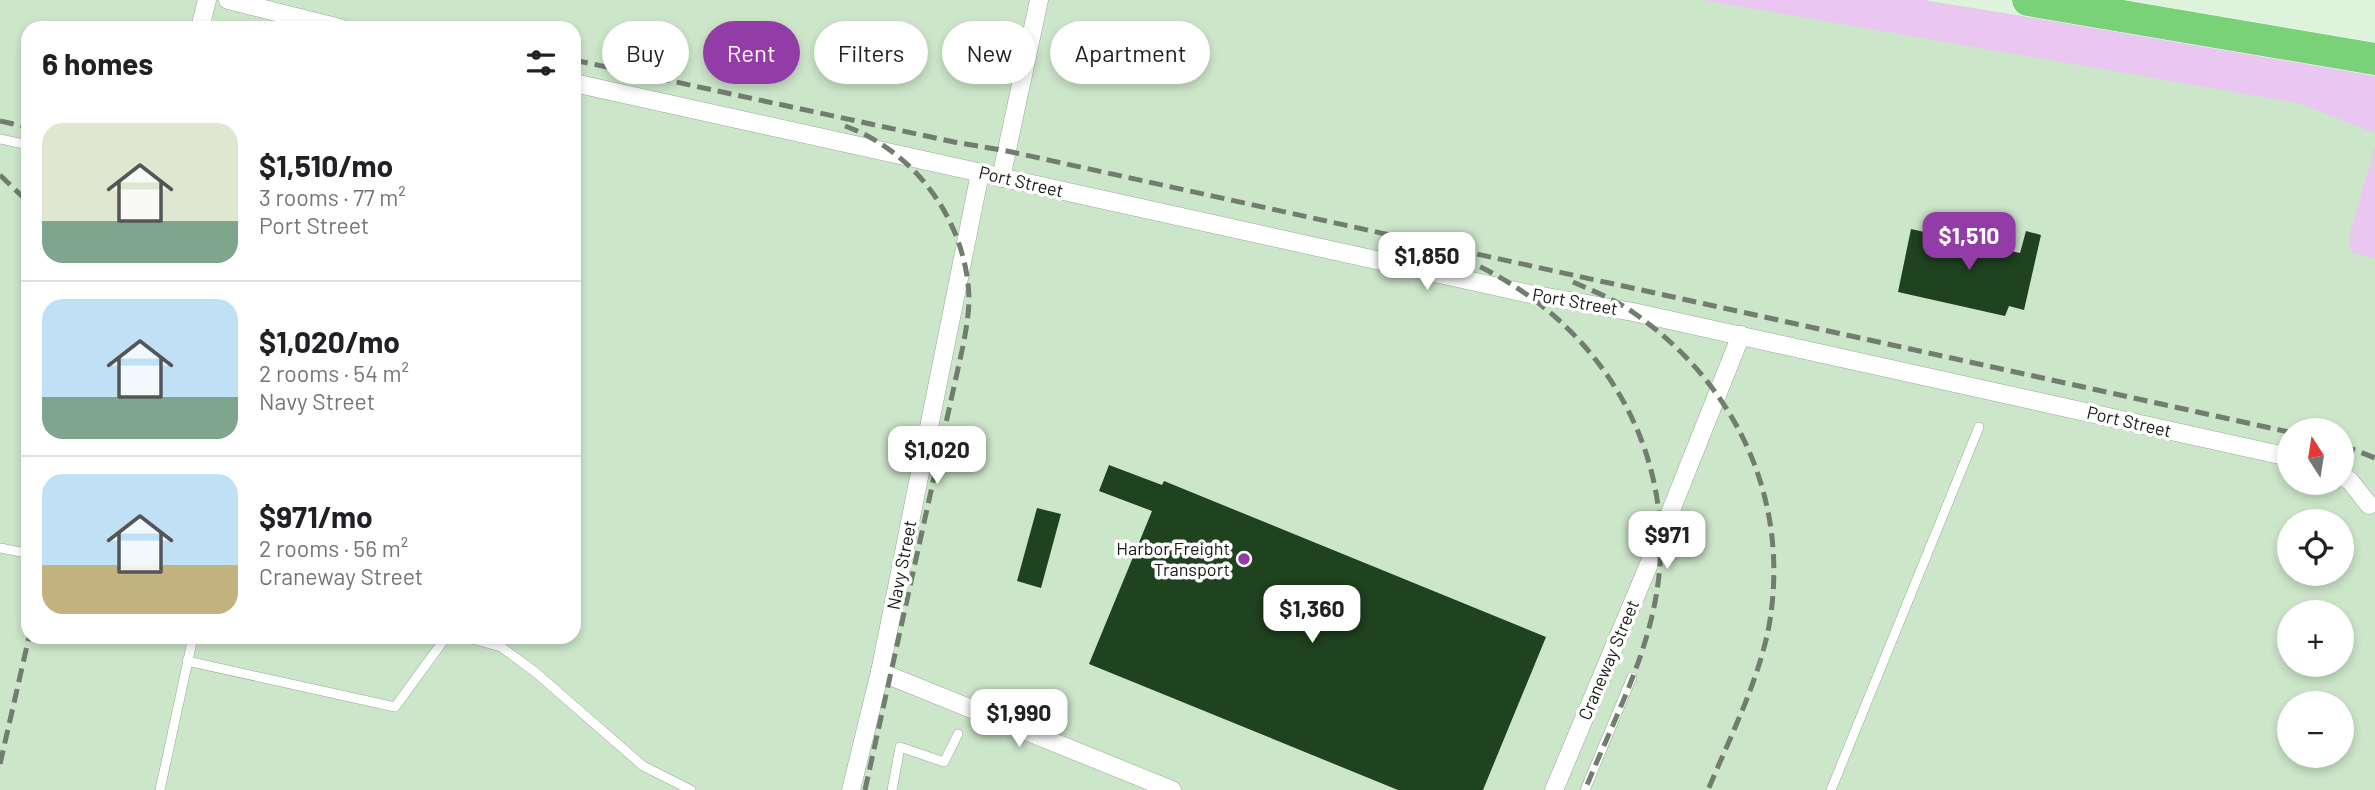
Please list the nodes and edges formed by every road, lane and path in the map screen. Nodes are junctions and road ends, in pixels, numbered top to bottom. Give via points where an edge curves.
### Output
1 (207, 0) edge
2 (228, 0) edge
3 (1039, 0) edge
4 (2028, 0) edge
5 (2140, 0) edge
6 (202, 21) edge
7 (312, 21) edge
8 (2375, 39) edge
9 (2375, 59) edge
10 (581, 85) edge
11 (0, 139) edge
12 (21, 144) edge
13 (980, 173) junction
14 (1001, 178) junction
15 (1741, 335) junction
16 (1979, 427) dead end
17 (2277, 454) edge
18 (2354, 486) edge
19 (2373, 509) edge
20 (0, 548) edge
21 (21, 552) edge
22 (191, 644) edge
23 (441, 644) edge
24 (490, 644) edge
25 (187, 661) junction
26 (880, 672) junction
27 (1632, 677) dead end
28 (958, 734) dead end
29 (160, 790) edge
30 (691, 790) edge
31 (851, 790) edge
32 (892, 790) edge
33 (1172, 790) edge
34 (1554, 790) edge
35 (1585, 790) edge
36 (1831, 790) edge

1 - 6 street
2 - 7 street
3 - 14 street
4 - 9 highway
5 - 8 highway
10 - 13 street, Port Street
11 - 12 lane
13 - 14 street, Port Street
13 - 26 street, Navy Street
14 - 15 street, Port Street via 1530,294
15 - 17 street, Port Street
15 - 34 street, Craneway Street
16 - 36 lane
18 - 19 street
20 - 21 lane
22 - 25 lane
23 - 25 lane via 395,707
24 - 30 lane via 534,671 643,766
25 - 29 lane
26 - 31 street, Navy Street
26 - 33 street
27 - 35 lane, Craneway Street
28 - 32 lane via 944,762 900,747

